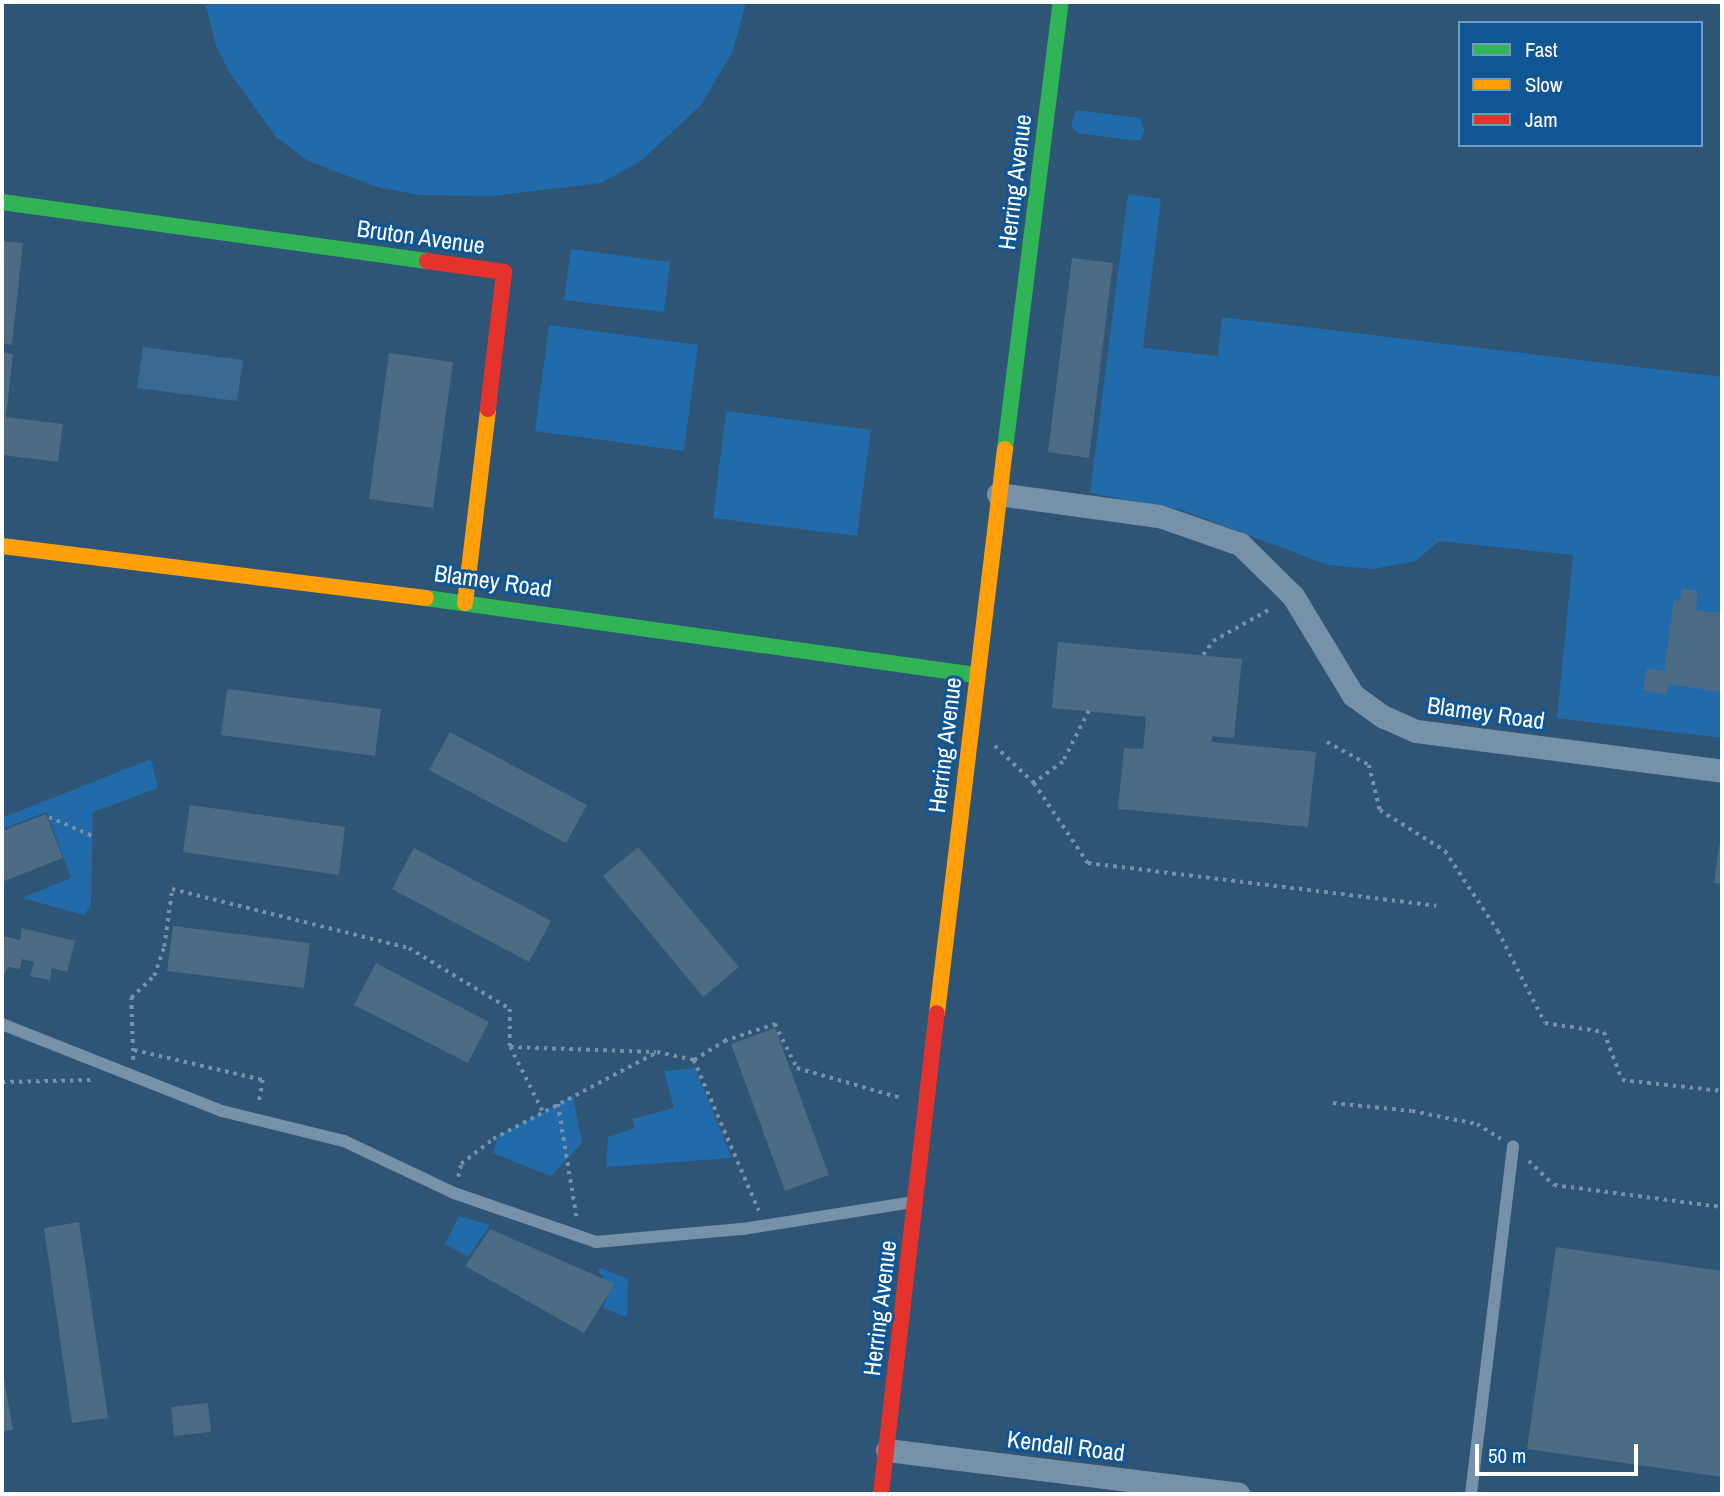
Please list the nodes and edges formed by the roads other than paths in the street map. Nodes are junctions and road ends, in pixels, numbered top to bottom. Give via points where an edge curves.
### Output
1 (1061, 2) edge
2 (2, 202) edge
3 (998, 494) junction
4 (2, 546) edge
5 (465, 603) junction
6 (976, 676) junction
7 (1722, 771) edge
8 (2, 1024) edge
9 (1513, 1147) dead end
10 (915, 1202) junction
11 (887, 1451) junction
12 (1188, 1491) edge
13 (881, 1494) edge
14 (1238, 1494) edge
15 (1471, 1494) edge

1 - 3 street, Herring Avenue
2 - 5 street, Bruton Avenue via 504,272
3 - 6 street, Herring Avenue
3 - 7 street, Blamey Road via 1195,525 1240,544 1293,596 1353,695 1382,716 1416,731
4 - 5 street, Blamey Road
5 - 6 street, Blamey Road
6 - 10 street, Herring Avenue
8 - 10 lane via 256,1119 344,1141 454,1192 596,1242 765,1226
9 - 15 lane
10 - 11 street, Herring Avenue
11 - 12 street, Kendall Road
11 - 13 street, Herring Avenue
12 - 14 street, Kendall Road

